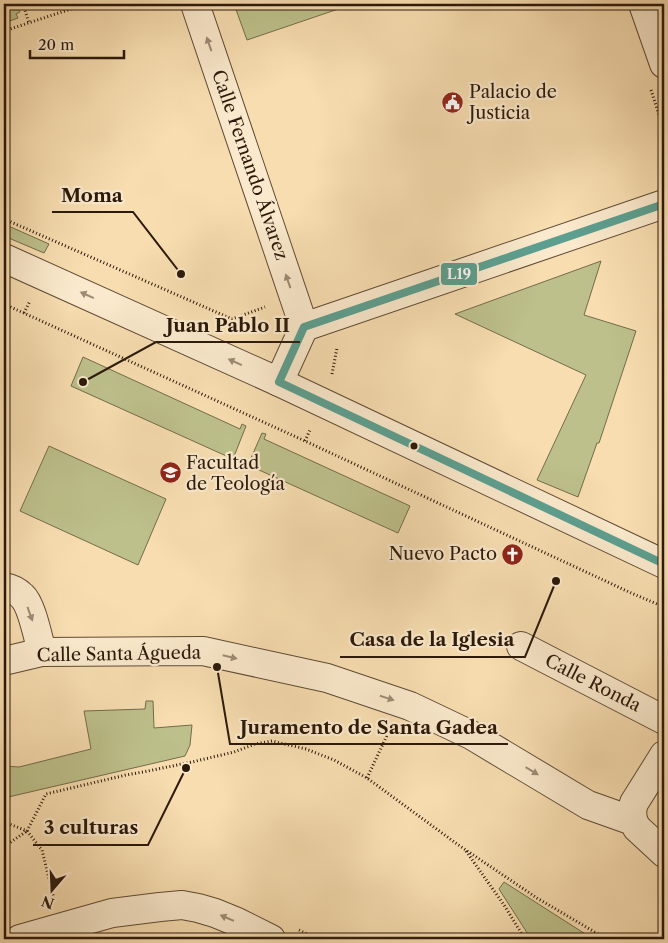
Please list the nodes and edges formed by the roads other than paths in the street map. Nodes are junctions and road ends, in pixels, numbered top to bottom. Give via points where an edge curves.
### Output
1 (195, 4) edge
2 (644, 4) edge
3 (664, 64) edge
4 (664, 204) edge
5 (4, 258) edge
6 (304, 327) junction
7 (279, 382) junction
8 (664, 564) edge
9 (4, 587) edge
10 (521, 646) dead end
11 (42, 652) junction
12 (4, 661) edge
13 (664, 720) edge
14 (664, 755) edge
15 (633, 821) junction
16 (664, 853) edge
17 (20, 939) edge
18 (271, 939) edge

6 -> 1 street, Calle Fernando Álvarez
2 - 3 street
4 - 6 street
7 -> 5 street
6 - 7 street
7 - 8 street
9 -> 11 street via 22,596 30,610
10 - 13 street, Calle Ronda
11 - 12 street, Calle Santa Águeda
11 -> 15 street, Calle Santa Águeda via 203,651 327,678 410,706 471,734 588,806
14 - 15 street via 634,803
15 - 16 street, Calle Santa Águeda
18 -> 17 street via 215,913 182,905 112,913

